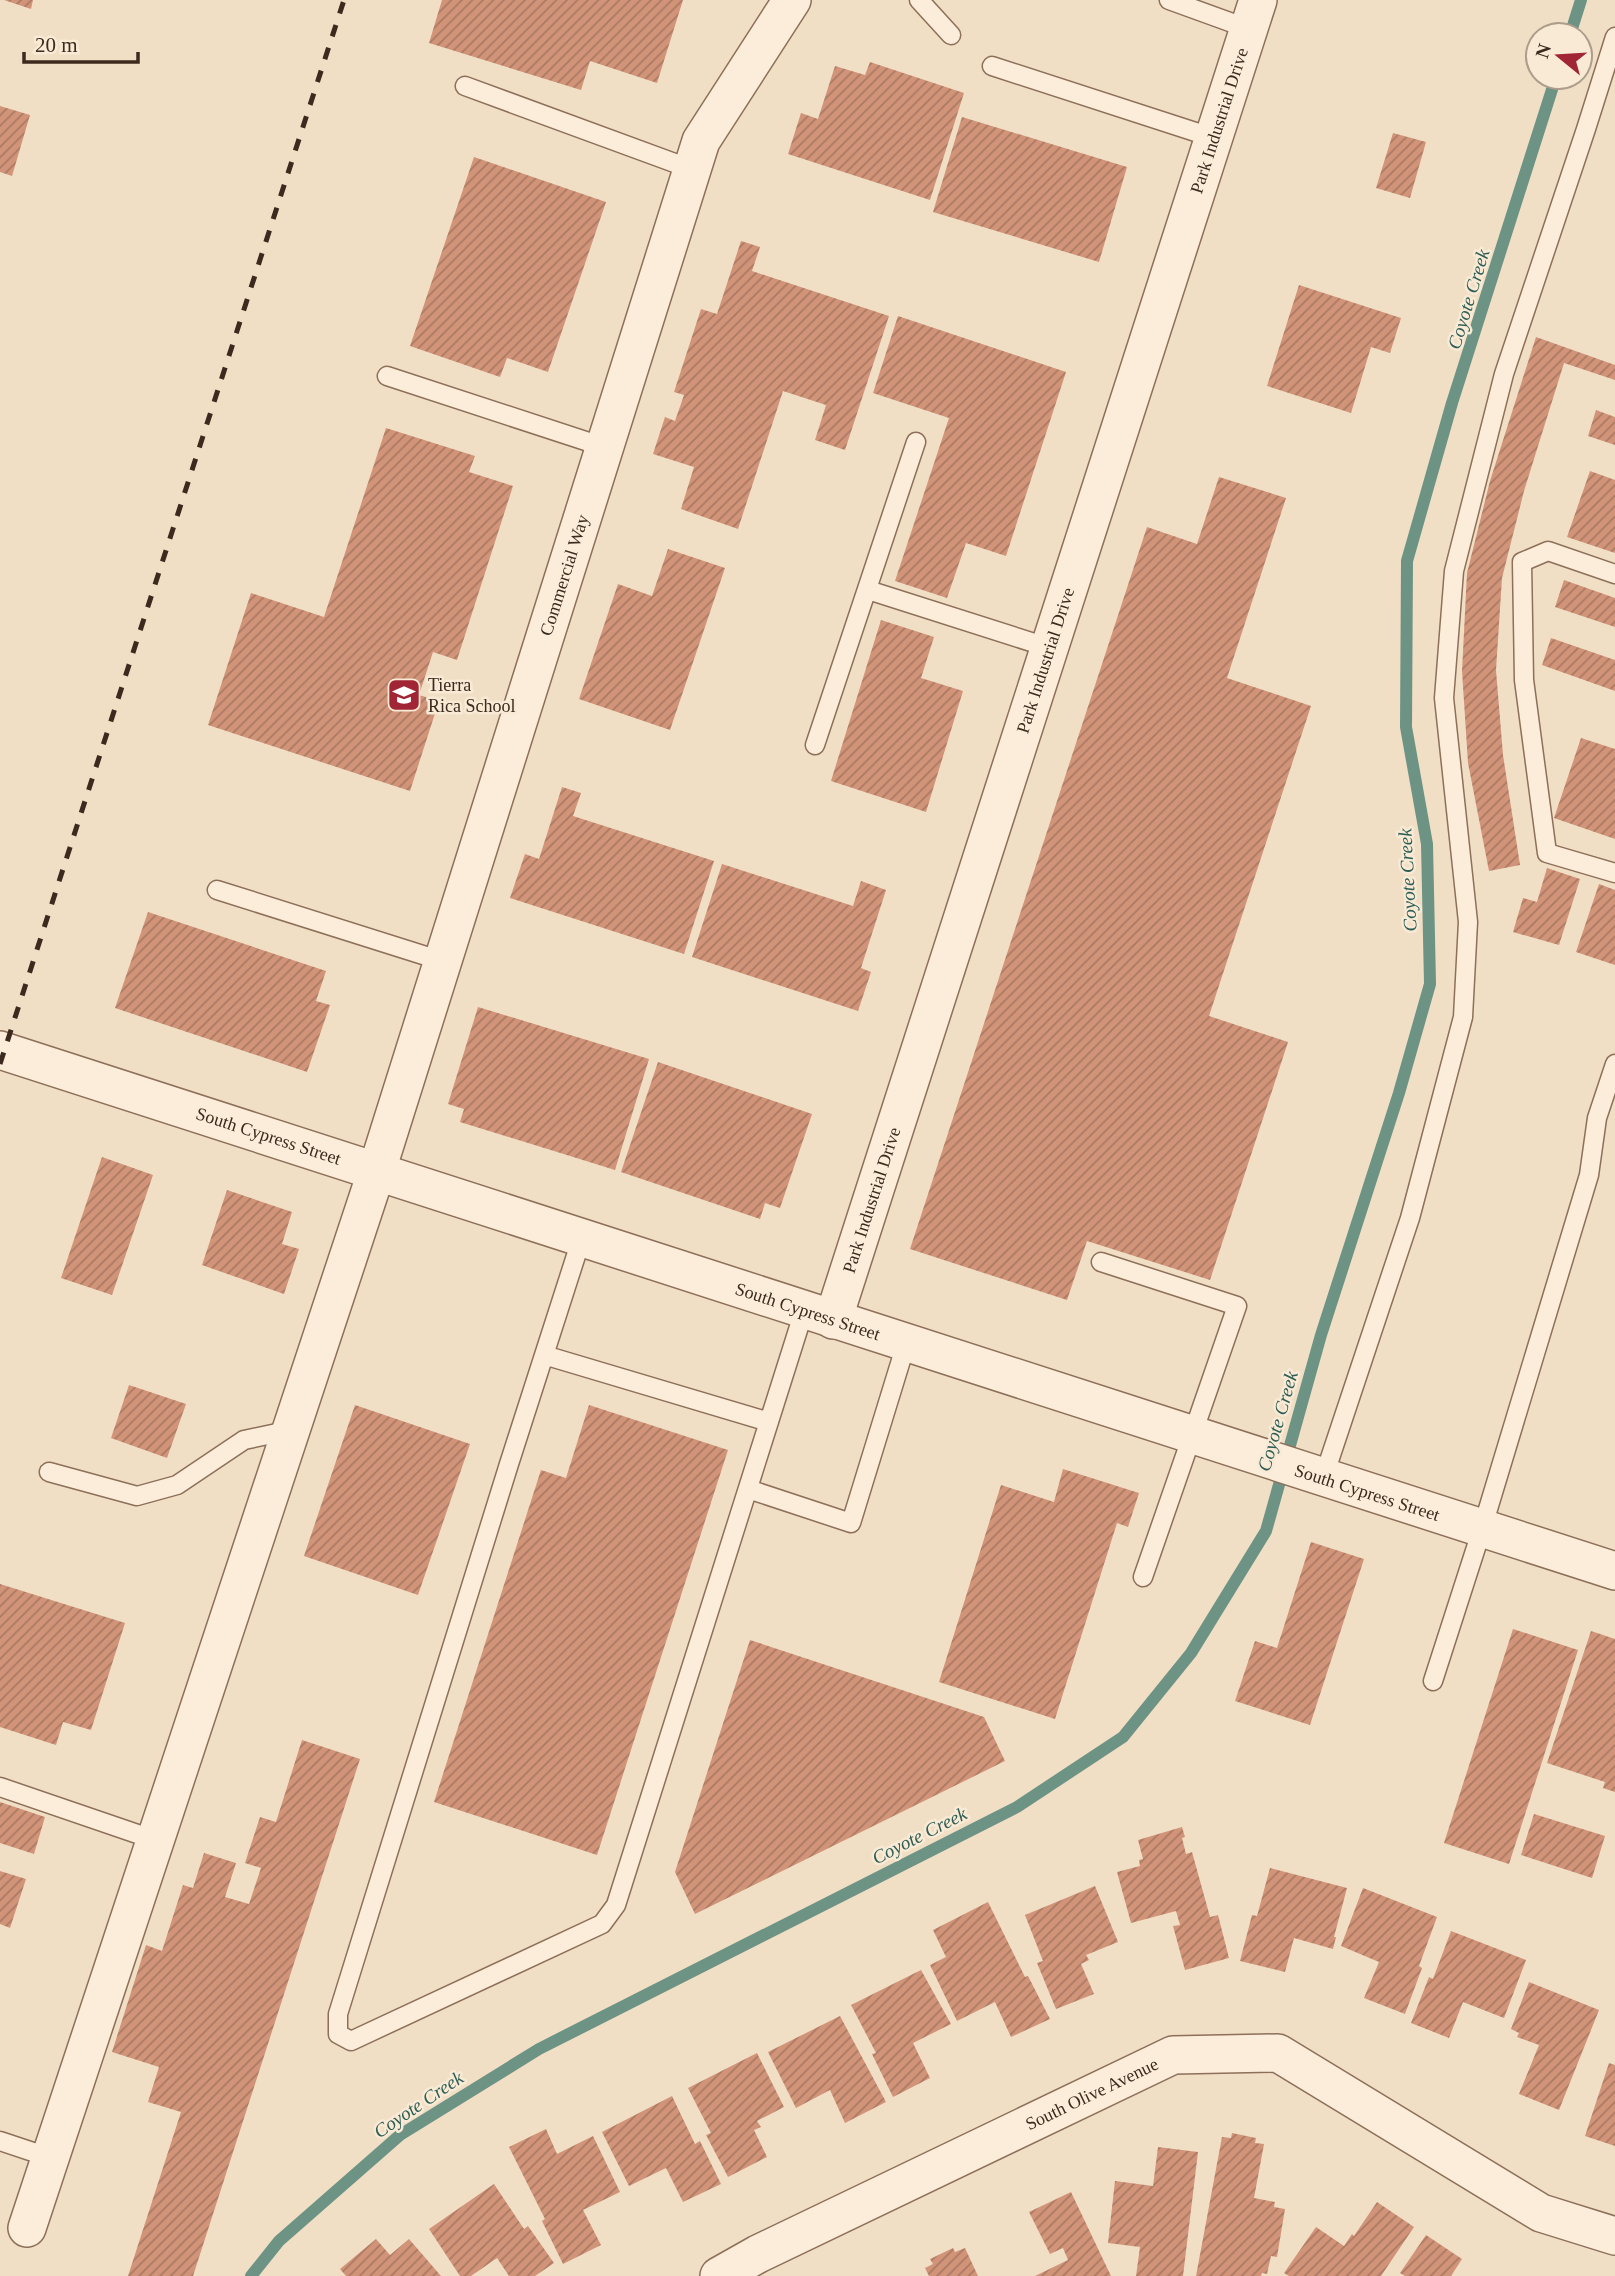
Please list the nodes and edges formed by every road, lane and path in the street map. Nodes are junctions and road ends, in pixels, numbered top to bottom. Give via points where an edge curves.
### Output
1 (919, 0) edge
2 (1169, 0) edge
3 (784, 3) edge
4 (1254, 14) edge
5 (951, 35) dead end
6 (1615, 37) edge
7 (992, 66) dead end
8 (465, 86) dead end
9 (1214, 138) junction
10 (691, 169) junction
11 (387, 376) dead end
12 (916, 442) dead end
13 (604, 447) junction
14 (1615, 574) edge
15 (868, 590) junction
16 (1050, 648) junction
17 (815, 745) dead end
18 (1615, 873) edge
19 (217, 890) dead end
20 (442, 961) junction
21 (0, 1050) edge
22 (1615, 1064) edge
23 (377, 1170) junction
24 (582, 1237) junction
25 (1101, 1262) dead end
26 (819, 1316) junction
27 (906, 1344) junction
28 (544, 1355) junction
29 (769, 1422) junction
30 (291, 1430) junction
31 (1192, 1437) junction
32 (49, 1472) dead end
33 (1311, 1476) junction
34 (748, 1489) junction
35 (1482, 1529) junction
36 (1615, 1571) edge
37 (1143, 1577) dead end
38 (1433, 1681) dead end
39 (0, 1787) edge
40 (155, 1840) junction
41 (0, 2141) edge
42 (51, 2158) junction
43 (27, 2228) dead end
44 (1615, 2236) edge
45 (764, 2265) edge
46 (719, 2276) edge

1 - 5 lane
2 - 4 lane
3 - 10 street, Commercial Way via 701,141
4 - 9 street, Park Industrial Drive
6 - 33 lane via 1504,374 1454,571 1444,698 1468,922 1463,1017 1410,1218
7 - 9 lane
8 - 10 lane
9 - 16 street, Park Industrial Drive
10 - 13 street, Commercial Way
11 - 13 lane
12 - 15 lane
13 - 20 street, Commercial Way
14 - 18 lane via 1548,551 1522,562 1524,680 1547,853
15 - 16 lane
15 - 17 lane
16 - 26 street, Park Industrial Drive
19 - 20 lane
20 - 23 street, Commercial Way
21 - 23 street, South Cypress Street
22 - 35 lane via 1597,1118 1589,1175
23 - 24 street, South Cypress Street
23 - 30 street, Commercial Way
24 - 26 street, South Cypress Street
24 - 28 lane
25 - 31 lane via 1237,1306
26 - 27 street, South Cypress Street
26 - 29 lane
27 - 31 street, South Cypress Street
27 - 34 lane via 851,1522
28 - 29 lane
28 - 34 lane via 338,2014 338,2034 351,2041 602,1924 616,1905
29 - 34 lane
30 - 32 lane via 244,1440 177,1485 137,1496
30 - 40 street, Commercial Way
31 - 33 street, South Cypress Street
31 - 37 lane
33 - 35 street, South Cypress Street
35 - 36 street, South Cypress Street
35 - 38 lane
39 - 40 lane
40 - 42 street, Commercial Way
41 - 42 lane
42 - 43 street, Commercial Way
44 - 45 street, South Olive Avenue via 1541,2213 1278,2053 1173,2055
45 - 46 street, South Olive Avenue

